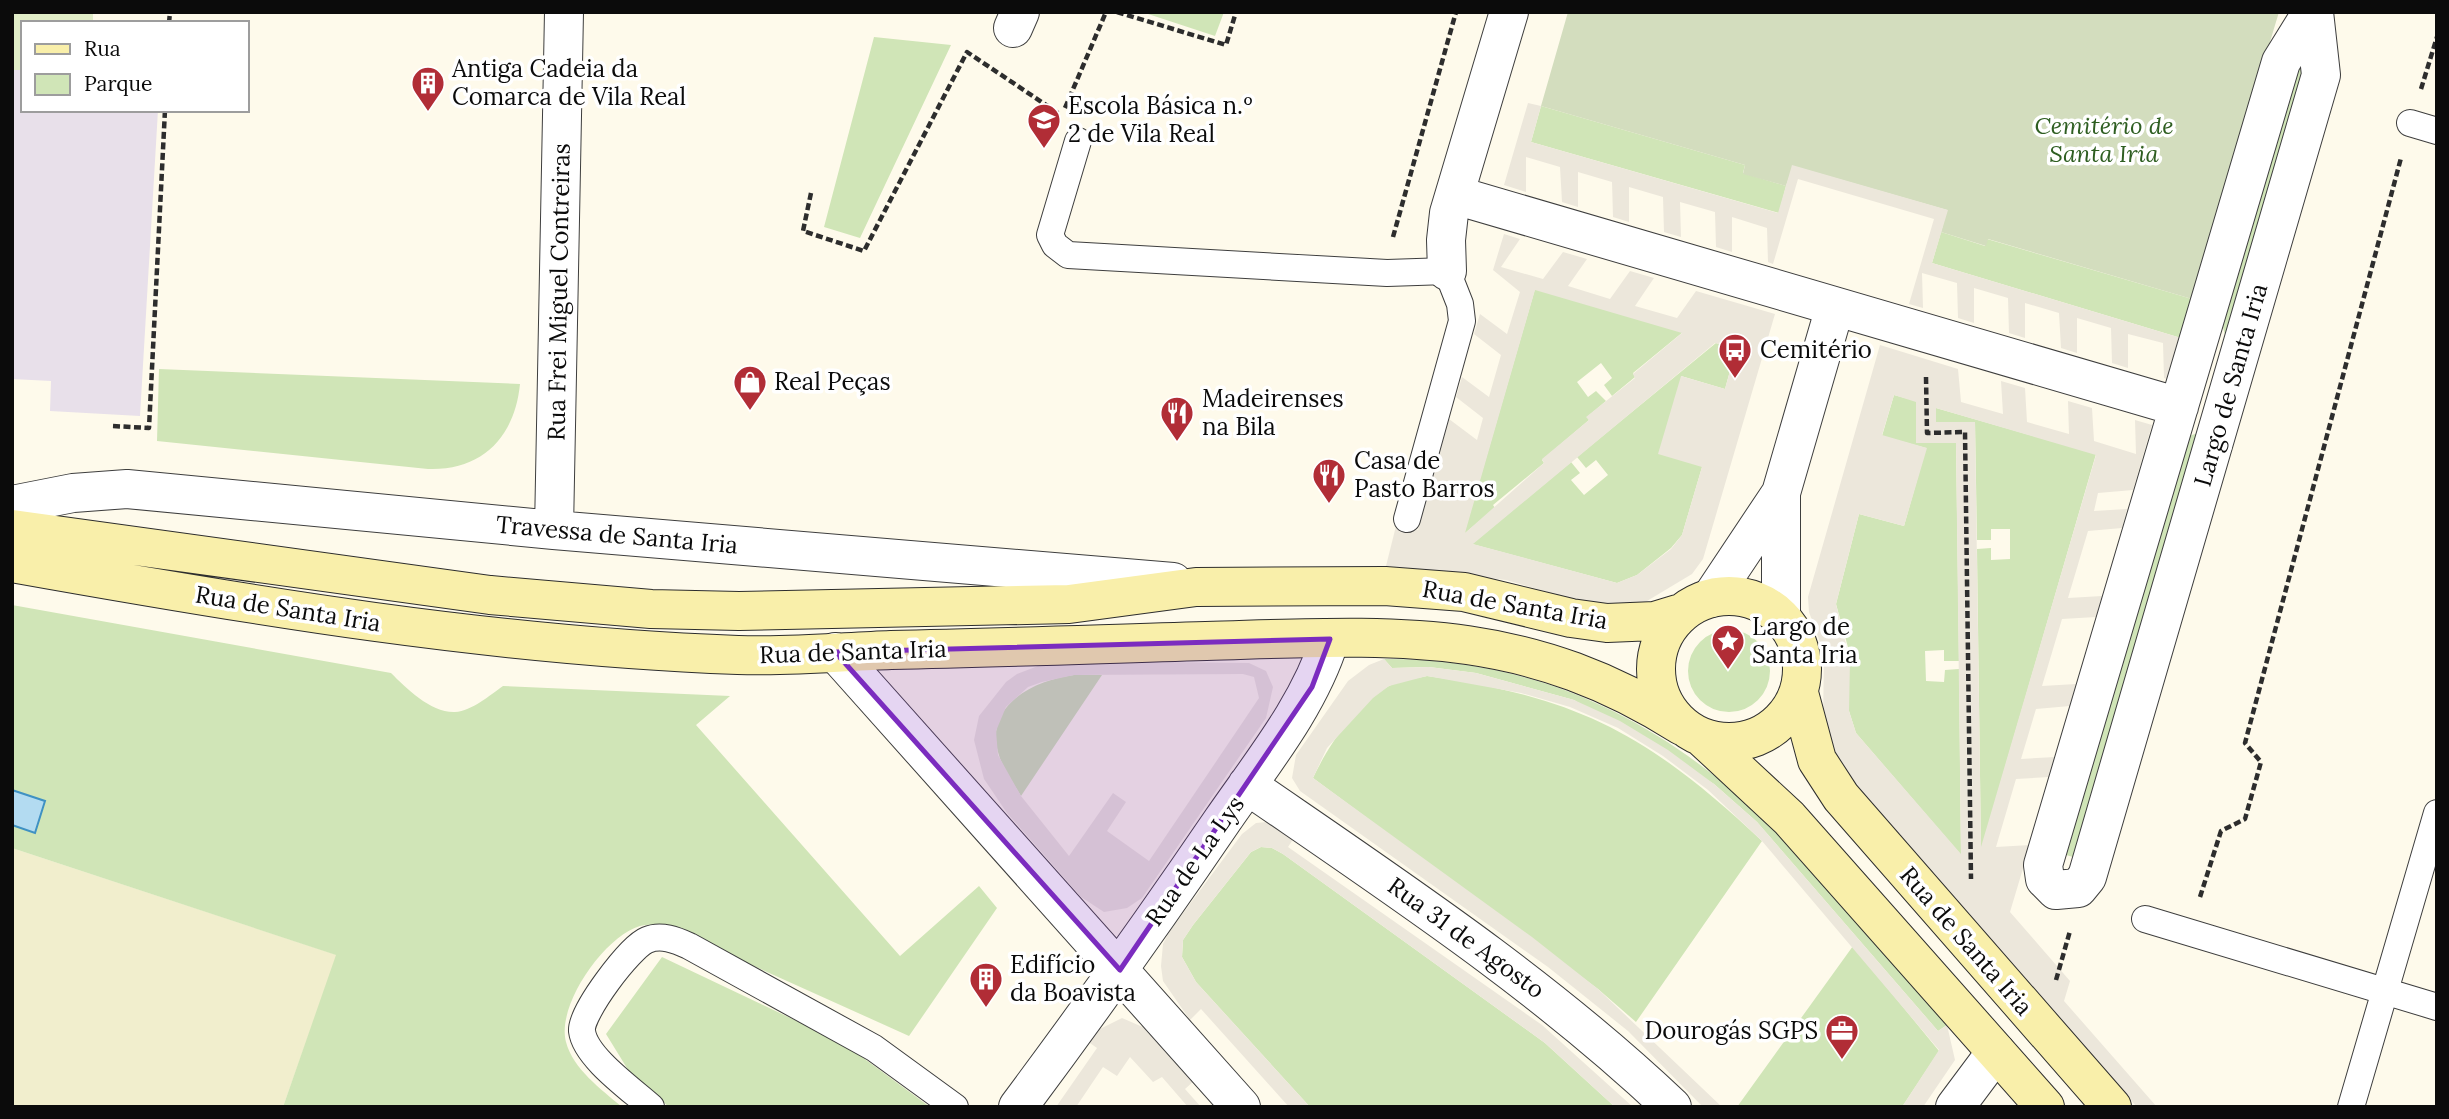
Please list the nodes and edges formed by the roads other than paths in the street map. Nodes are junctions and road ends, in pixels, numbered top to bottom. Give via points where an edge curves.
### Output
1 (564, 12) edge
2 (1509, 12) edge
3 (2313, 12) edge
4 (2410, 123) road end
5 (2437, 131) edge
6 (1078, 141) dead end
7 (1455, 195) junction
8 (1447, 271) junction
9 (1835, 307) junction
10 (2179, 407) junction
11 (1781, 493) junction
12 (12, 505) edge
13 (1406, 519) dead end
14 (12, 530) edge
15 (554, 530) junction
16 (12, 563) edge
17 (1224, 586) junction
18 (1695, 606) junction
19 (1781, 618) junction
20 (1330, 639) junction
21 (835, 652) junction
22 (1799, 693) junction
23 (1693, 733) junction
24 (1247, 785) junction
25 (2437, 813) edge
26 (2145, 919) dead end
27 (1120, 970) junction
28 (2385, 991) junction
29 (2437, 1007) edge
30 (1996, 1052) junction
31 (651, 1107) edge
32 (956, 1107) edge
33 (1018, 1107) edge
34 (1241, 1107) edge
35 (1672, 1107) edge
36 (1955, 1107) edge
37 (2045, 1107) edge
38 (2112, 1107) edge
39 (2351, 1107) edge

1 - 15 street, Rua Frei Miguel Contreiras
2 - 7 street
3 - 10 street, Largo de Santa Iria via 2281,62
3 - 10 street, Largo de Santa Iria via 2321,75 2087,877 2078,888 2056,890 2045,879 2043,865
4 - 5 lane
6 - 8 lane via 1050,235 1068,255 1387,273
7 - 8 street via 1447,226
7 - 9 street, Largo de Santa Iria
8 - 13 lane via 1462,321
9 - 10 street, Largo de Santa Iria
9 - 11 street
11 - 18 street
11 - 19 street
12 - 15 street, Travessa de Santa Iria via 127,489
14 - 17 main road, Rua de Santa Iria via 490,594 651,609 1088,603 1154,591
15 - 17 street, Travessa de Santa Iria
16 - 21 main road, Rua de Santa Iria via 484,637 741,655
17 - 18 main road, Rua de Santa Iria via 1437,588 1607,623 1655,621
18 - 19 main road via 1725,595 1750,598
18 - 23 main road via 1663,634 1655,658 1656,683 1665,707
19 - 22 main road via 1799,646 1803,669
20 - 21 main road, Rua de Santa Iria
20 - 23 main road, Rua de Santa Iria via 1420,638 1537,658 1601,682
20 - 24 street, Rua de La Lys via 1312,687
21 - 27 street
22 - 23 main road via 1772,730 1738,742
22 - 38 main road, Rua de Santa Iria via 1817,760 1842,797
23 - 30 main road, Rua de Santa Iria via 1789,818
24 - 27 street, Rua de La Lys
24 - 35 street, Rua 31 de Agosto via 1526,979
25 - 28 lane
26 - 28 lane
27 - 33 street, Rua de La Lys
27 - 34 street
28 - 29 lane
28 - 39 lane
30 - 36 street
30 - 37 main road, Rua de Santa Iria
31 - 32 lane via 594,1055 584,1040 582,1023 631,952 656,938 689,946 874,1048

